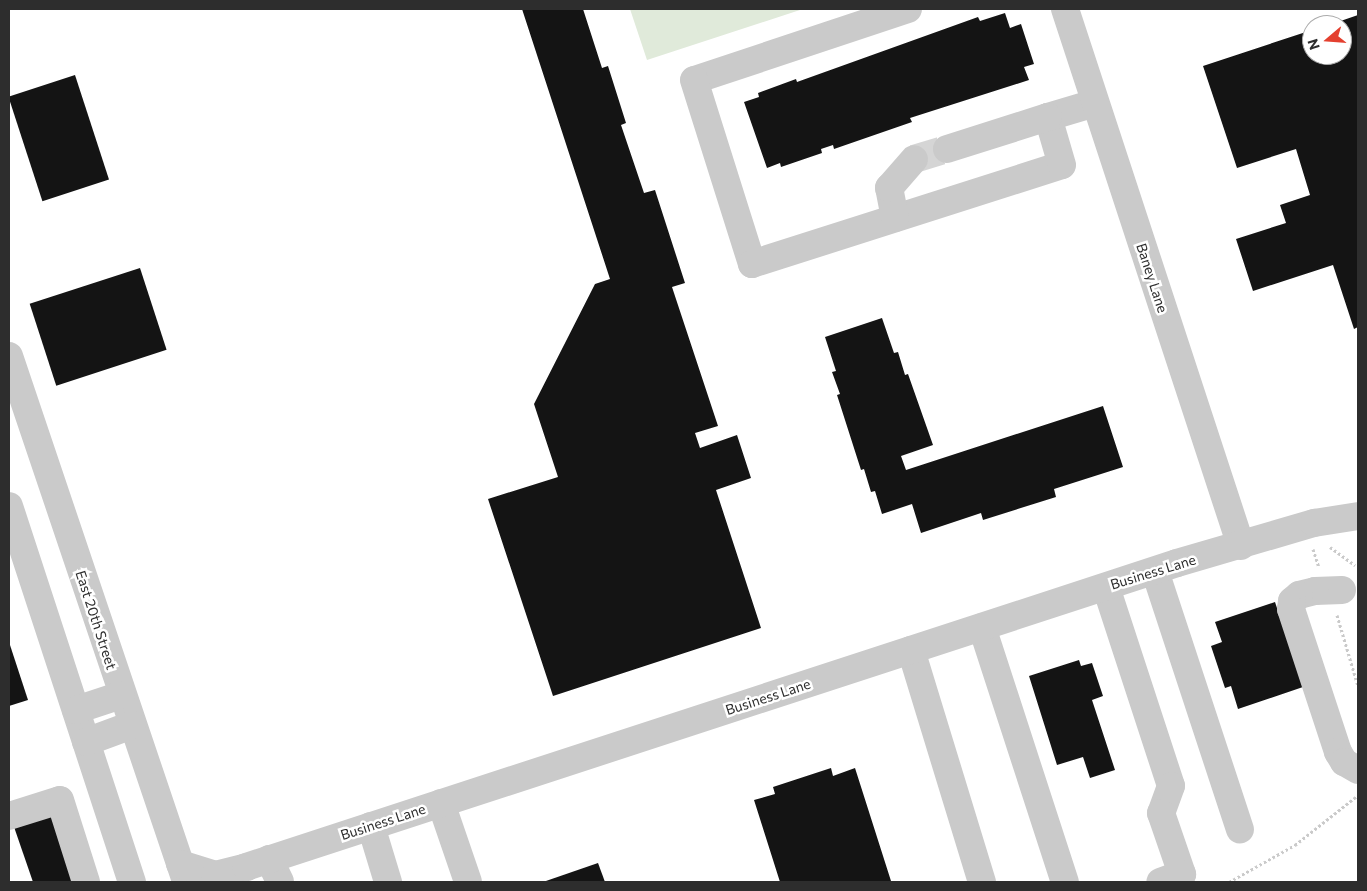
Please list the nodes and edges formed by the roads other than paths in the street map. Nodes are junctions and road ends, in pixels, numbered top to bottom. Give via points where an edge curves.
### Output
1 (908, 9) edge
2 (1065, 9) edge
3 (1095, 102) junction
4 (1048, 117) junction
5 (947, 149) tunnel mouth
6 (914, 159) tunnel mouth
7 (895, 218) junction
8 (9, 356) edge
9 (9, 506) edge
10 (1358, 516) edge
11 (1241, 546) junction
12 (1155, 571) junction
13 (1106, 587) junction
14 (1342, 590) dead end
15 (982, 627) junction
16 (910, 650) junction
17 (121, 696) junction
18 (76, 710) junction
19 (132, 725) junction
20 (86, 742) junction
21 (1358, 770) edge
22 (441, 803) junction
23 (9, 816) edge
24 (371, 826) junction
25 (1240, 829) dead end
26 (183, 873) edge
27 (258, 873) edge
28 (86, 882) edge
29 (132, 882) edge
30 (388, 882) edge
31 (468, 882) edge
32 (982, 882) edge
33 (1065, 882) edge
34 (1160, 882) edge

1 - 7 street via 694,80 752,264
2 - 3 street, Baney Lane
3 - 4 street
3 - 11 street, Baney Lane
4 - 5 street
4 - 7 street via 1062,165
6 - 7 street via 890,188
8 - 17 street, East 20th Street
9 - 18 street
10 - 11 street, Business Lane via 1314,523
11 - 12 street, Business Lane
12 - 13 street, Business Lane
12 - 25 street
13 - 15 street, Business Lane
13 - 34 street via 1171,786 1161,813 1182,874
14 - 21 street via 1299,595 1292,601 1291,609 1338,752 1344,762
15 - 16 street, Business Lane
15 - 33 street
16 - 22 street, Business Lane
16 - 32 street
17 - 18 street
17 - 19 street, East 20th Street
18 - 20 street
19 - 20 street
19 - 26 street, East 20th Street
20 - 29 street
22 - 24 street, Business Lane
22 - 31 street
23 - 28 street via 60,800
24 - 27 street, Business Lane
24 - 30 street
26 - 27 street, Business Lane

